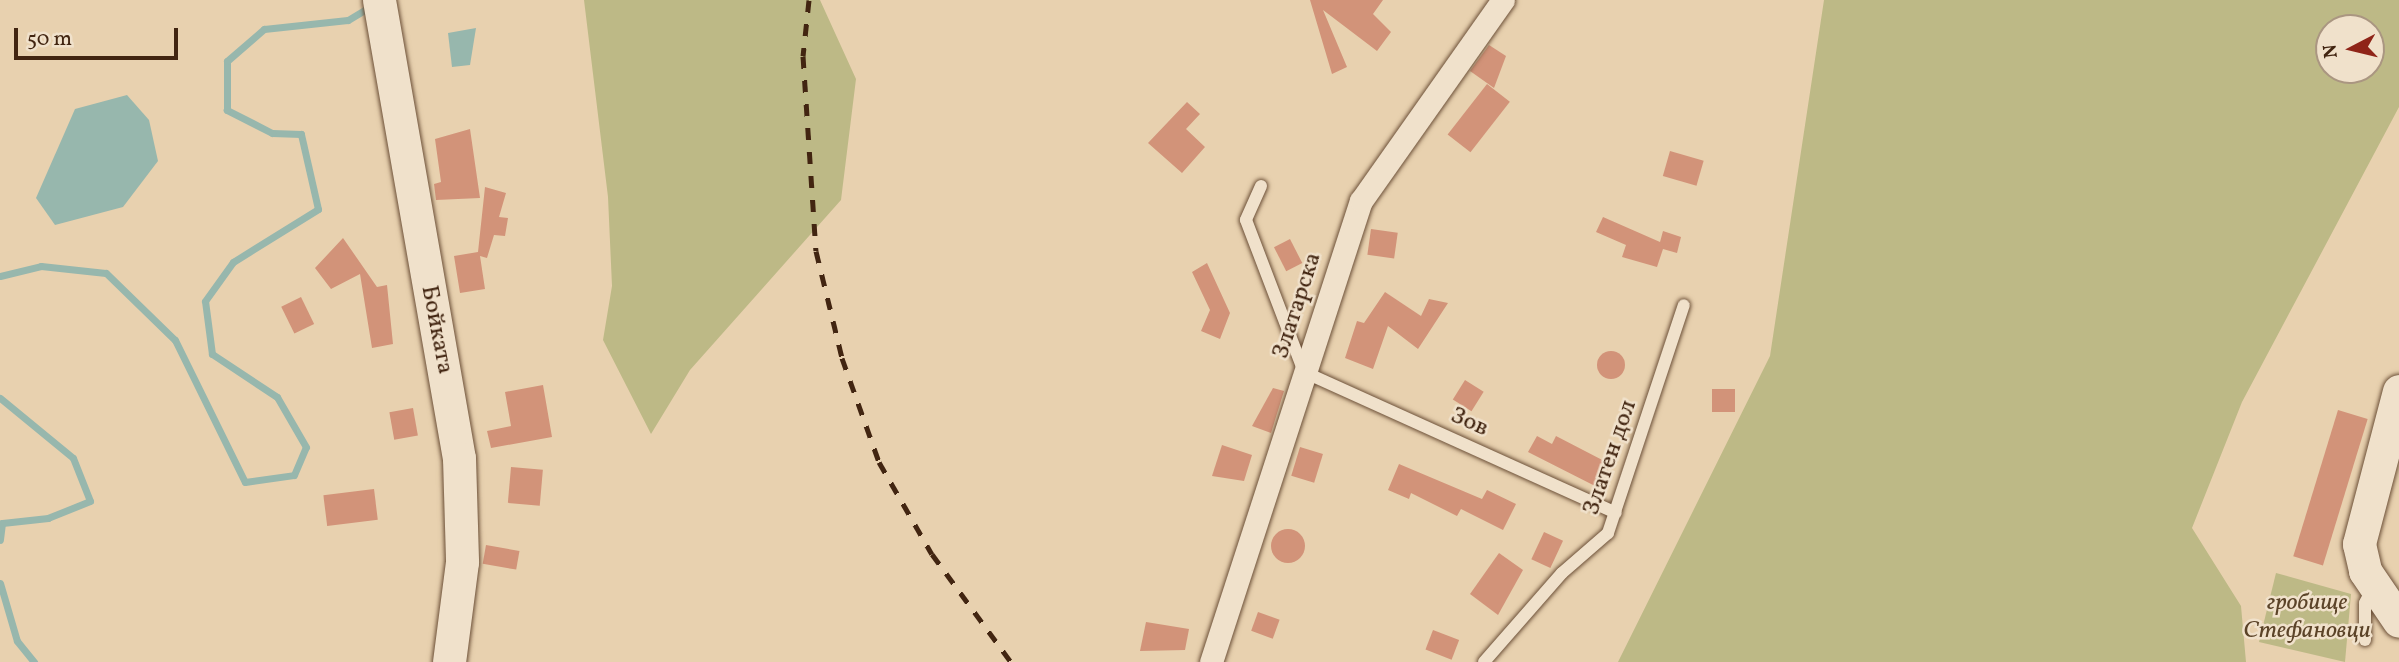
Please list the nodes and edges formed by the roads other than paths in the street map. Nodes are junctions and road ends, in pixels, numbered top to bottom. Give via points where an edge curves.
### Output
1 (1503, 0) edge
2 (381, 14) edge
3 (1261, 186) dead end
4 (1684, 305) dead end
5 (1304, 372) junction
6 (2399, 391) edge
7 (1616, 513) junction
8 (2374, 586) junction
9 (2399, 621) edge
10 (2365, 640) dead end
11 (449, 662) edge
12 (1211, 662) edge
13 (1484, 662) edge

1 - 5 street, Златарска via 1361,201
2 - 11 street, Бойката via 460,458 462,562
3 - 5 lane via 1246,220
4 - 7 lane, Златен дол
5 - 7 lane, Зов
5 - 12 street, Златарска
6 - 8 street via 2359,544
7 - 13 lane, Златен дол via 1608,534 1562,573
8 - 9 street
8 - 10 lane via 2365,603

